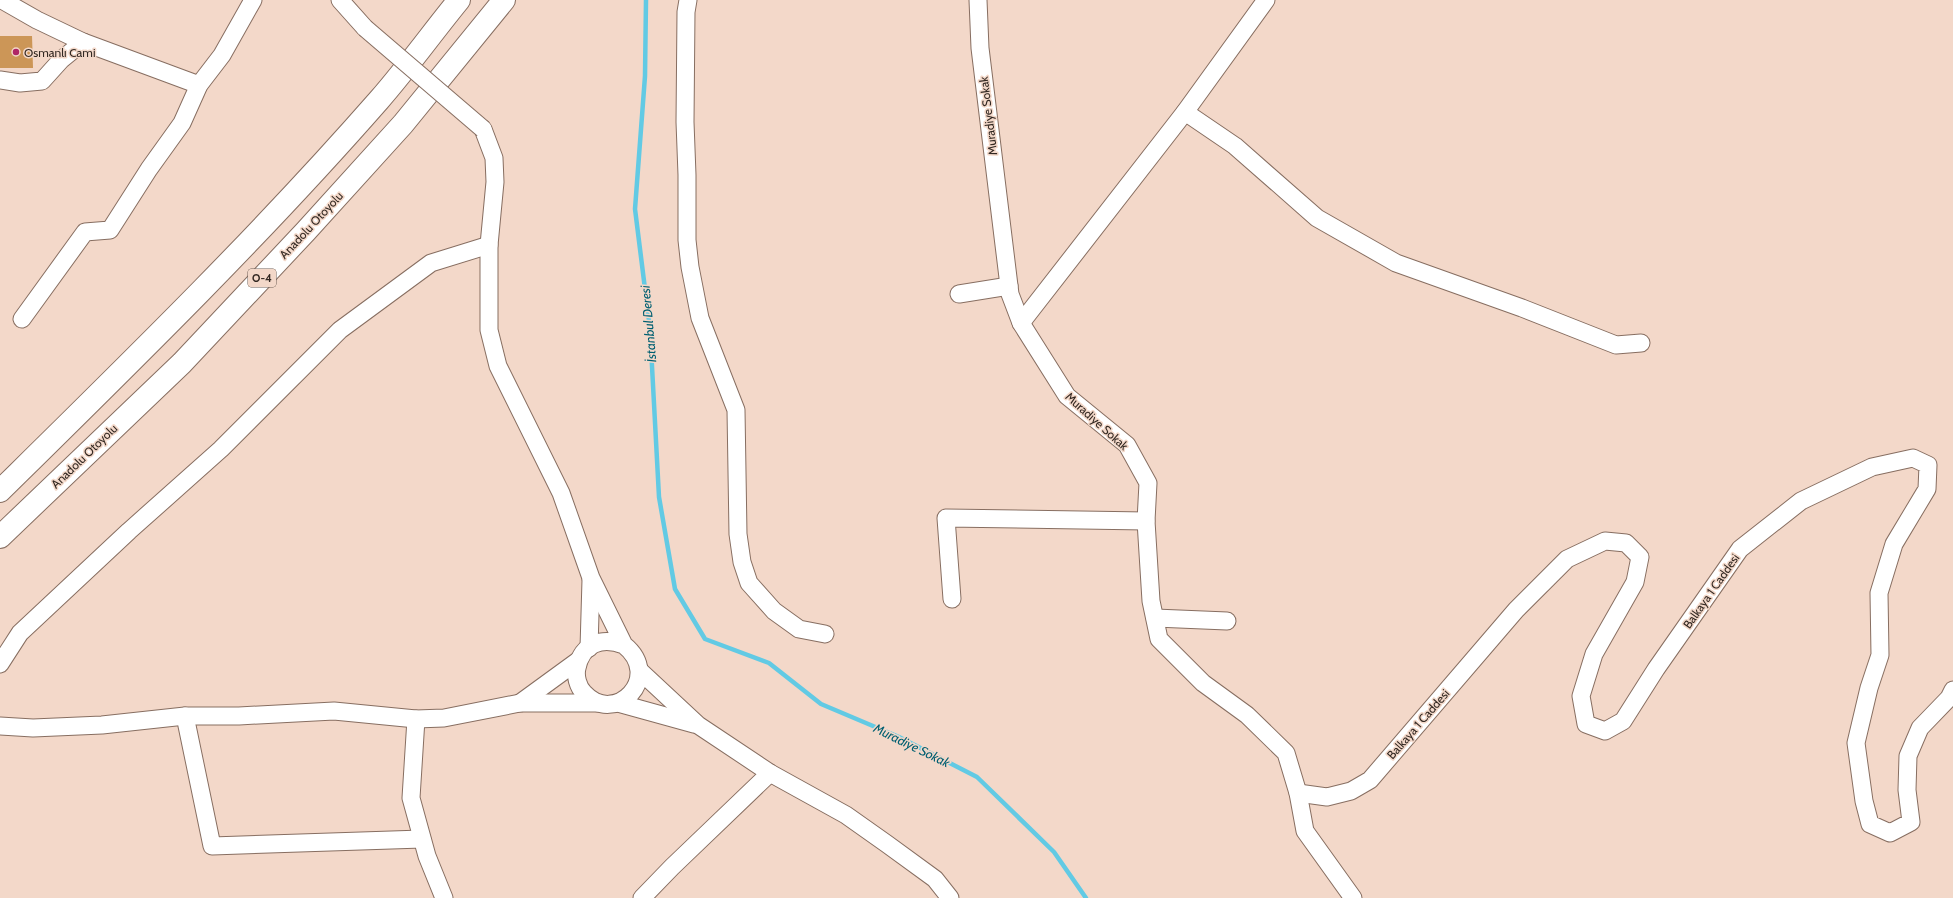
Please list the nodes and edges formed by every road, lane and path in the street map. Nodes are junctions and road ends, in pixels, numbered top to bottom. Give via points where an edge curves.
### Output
1 (2, 0) edge
2 (253, 0) edge
3 (340, 0) edge
4 (459, 0) edge
5 (504, 0) edge
6 (688, 0) edge
7 (978, 0) edge
8 (1266, 0) edge
9 (83, 42) junction
10 (0, 80) edge
11 (199, 85) junction
12 (1185, 112) junction
13 (489, 245) junction
14 (1009, 286) junction
15 (959, 294) dead end
16 (22, 319) dead end
17 (1021, 323) junction
18 (1641, 343) dead end
19 (0, 491) edge
20 (1146, 521) junction
21 (0, 537) edge
22 (591, 578) junction
23 (952, 600) dead end
24 (1155, 618) junction
25 (1227, 621) dead end
26 (825, 634) dead end
27 (624, 645) junction
28 (584, 654) junction
29 (0, 664) edge
30 (640, 671) junction
31 (1953, 690) edge
32 (520, 703) junction
33 (598, 703) junction
34 (618, 703) junction
35 (185, 716) junction
36 (416, 718) junction
37 (698, 725) junction
38 (0, 726) edge
39 (770, 773) junction
40 (1298, 793) junction
41 (422, 839) junction
42 (444, 898) edge
43 (642, 898) edge
44 (950, 898) edge
45 (1353, 898) edge

1 - 9 street
2 - 11 street via 222,55
3 - 13 street, bridge via 365,28 483,129 494,158 495,182
4 - 19 highway via 380,99 285,205
5 - 21 highway, Anadolu Otoyolu / O-4 via 403,124 295,243 182,363
6 - 26 street via 685,122 687,240 700,318 736,410 738,534 742,562 749,583 774,611 799,629
7 - 14 street, Muradiye Sokak via 980,48
8 - 12 street
9 - 10 street via 61,60 42,81 20,83
9 - 11 street
11 - 16 street via 182,123 148,169 110,230 85,232
12 - 17 street
12 - 18 street via 1235,146 1317,218 1396,263 1616,344
13 - 22 street via 489,330 498,366 561,493
13 - 29 street via 431,263 340,330 221,449 129,530 20,633
14 - 15 street
14 - 17 street, Muradiye Sokak
17 - 20 street, Muradiye Sokak via 1067,396 1127,445 1148,483
20 - 23 street via 946,518
20 - 24 street, Muradiye Sokak via 1151,601
22 - 27 street
22 - 28 street
24 - 25 street
24 - 40 street, Muradiye Sokak via 1159,639 1204,683 1247,715 1286,753
27 - 28 street via 614,641 603,641
27 - 30 street via 638,661
28 - 32 street
28 - 33 street via 576,670 577,681 589,698
30 - 34 street via 634,691
30 - 37 street
31 - 40 street, Balkaya 1 Caddesi via 1949,698 1920,728 1908,756 1911,822 1890,833 1870,824 1864,802 1856,743 1880,655 1879,593 1894,544 1927,489 1928,465 1913,458 1872,467 1801,501 1740,549 1623,721 1605,731 1586,724 1582,696 1594,654 1635,582 1640,557 1626,543 1605,540 1567,560 1516,610 1370,780 1351,791 1327,797
32 - 33 street
32 - 36 street via 444,718
33 - 34 street
34 - 37 street
35 - 36 street via 334,711
35 - 38 street via 102,725 33,728
35 - 41 street via 212,846
36 - 41 street via 411,798
37 - 39 street
39 - 43 street
39 - 44 street via 846,815 935,879
40 - 45 street, Muradiye Sokak via 1305,831
41 - 42 street

